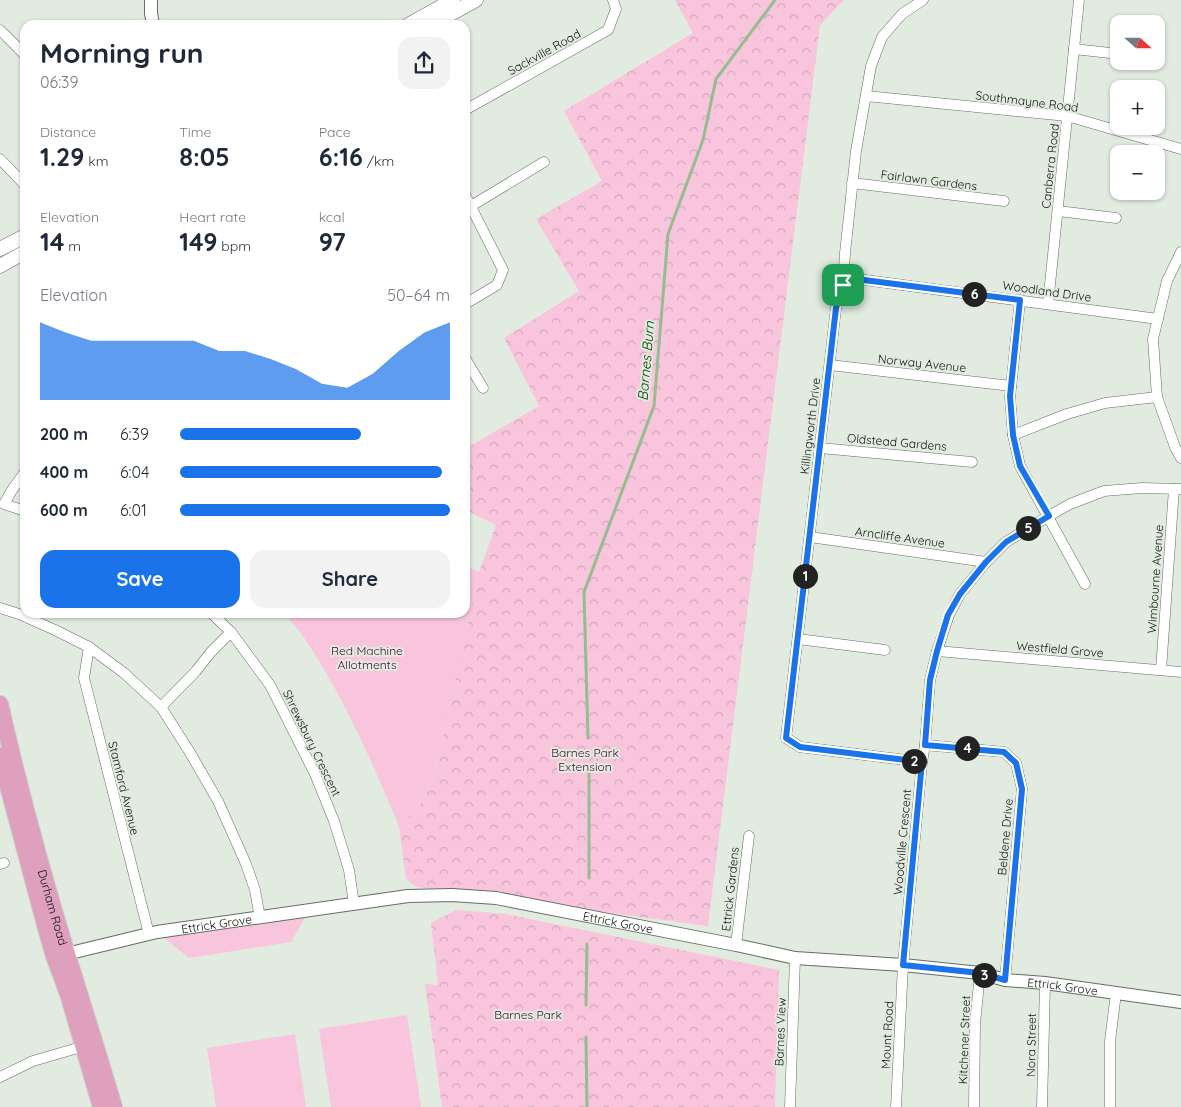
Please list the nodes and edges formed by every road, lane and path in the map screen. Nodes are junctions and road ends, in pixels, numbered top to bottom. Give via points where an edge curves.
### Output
1 (151, 0) edge
2 (453, 0) edge
3 (476, 0) edge
4 (613, 0) edge
5 (923, 0) edge
6 (1079, 0) edge
7 (152, 20) edge
8 (417, 20) edge
9 (440, 20) edge
10 (0, 30) edge
11 (1074, 49) junction
12 (20, 50) edge
13 (1110, 53) edge
14 (866, 96) junction
15 (470, 107) edge
16 (1067, 116) junction
17 (1181, 149) edge
18 (0, 159) edge
19 (544, 162) dead end
20 (20, 180) edge
21 (852, 183) junction
22 (1004, 201) dead end
23 (471, 206) joint
24 (1058, 212) junction
25 (1116, 218) dead end
26 (20, 239) edge
27 (0, 249) edge
28 (1181, 252) edge
29 (20, 255) edge
30 (0, 266) edge
31 (843, 285) junction
32 (1020, 300) junction
33 (470, 301) edge
34 (1048, 304) junction
35 (1158, 319) junction
36 (830, 365) junction
37 (470, 366) edge
38 (1011, 386) junction
39 (483, 388) dead end
40 (1157, 397) junction
41 (1013, 435) junction
42 (820, 448) junction
43 (1181, 458) edge
44 (972, 462) dead end
45 (20, 479) edge
46 (1178, 489) edge
47 (20, 509) edge
48 (1049, 516) junction
49 (810, 537) junction
50 (986, 562) junction
51 (1085, 584) dead end
52 (0, 608) edge
53 (20, 614) edge
54 (28, 618) edge
55 (216, 618) edge
56 (231, 632) junction
57 (798, 639) junction
58 (89, 647) junction
59 (885, 650) dead end
60 (937, 651) junction
61 (1161, 670) junction
62 (1181, 672) edge
63 (0, 704) edge
64 (161, 707) junction
65 (925, 745) junction
66 (0, 756) edge
67 (922, 762) junction
68 (748, 836) dead end
69 (354, 904) junction
70 (260, 918) junction
71 (149, 934) junction
72 (736, 945) junction
73 (61, 955) junction
74 (795, 958) junction
75 (903, 965) junction
76 (980, 973) junction
77 (1005, 980) junction
78 (1045, 983) junction
79 (1116, 993) junction
80 (1181, 1002) edge
81 (89, 1045) junction
82 (0, 1077) edge
83 (101, 1107) edge
84 (114, 1107) edge
85 (790, 1107) edge
86 (896, 1107) edge
87 (974, 1107) edge
88 (1042, 1107) edge
89 (1110, 1107) edge
90 (1119, 1107) edge

1 - 7 street
2 - 8 main road
3 - 9 main road
4 - 15 street, Sackville Road via 616,9 608,30
5 - 14 street, Killingworth Drive via 902,14 882,37 871,66
6 - 11 street, Canberra Road
10 - 12 street
11 - 13 street
11 - 16 street, Canberra Road
14 - 16 street, Southmayne Road
14 - 21 street, Killingworth Drive
16 - 17 street, Southmayne Road
16 - 24 street, Canberra Road
18 - 20 street
19 - 23 street
21 - 22 street, Fairlawn Gardens
21 - 31 street, Killingworth Drive
23 - 33 street via 503,270 497,285
24 - 25 street
24 - 34 street, Canberra Road
26 - 27 main road
28 - 35 street via 1167,281
29 - 30 main road
31 - 32 street, Woodland Drive via 864,280
31 - 36 street, Killingworth Drive via 836,308
32 - 34 street, Woodland Drive
32 - 38 street
34 - 35 street, Woodland Drive
35 - 40 street via 1154,339
36 - 38 street, Norway Avenue
36 - 42 street, Killingworth Drive
37 - 39 street
38 - 41 street
40 - 41 street via 1105,403
40 - 43 street
41 - 48 street via 1020,466
42 - 44 street, Oldstead Gardens
42 - 49 street, Killingworth Drive
45 - 47 street via 4,504
46 - 48 street, Woodville Crescent via 1104,492 1070,504
46 - 61 street, Wimbourne Avenue
48 - 50 street, Woodville Crescent via 1006,542
48 - 51 street
49 - 50 street, Arncliffe Avenue
49 - 57 street, Killingworth Drive
50 - 60 street, Woodville Crescent via 948,615
52 - 53 street
54 - 58 street
55 - 56 street, Shrewsbury Crescent
56 - 64 street
56 - 69 street, Shrewsbury Crescent via 270,685 315,774 337,829 349,870
57 - 59 street
57 - 67 street, Killingworth Drive via 786,738 800,747
58 - 64 street
58 - 71 street, Stamford Avenue via 84,678
60 - 61 street, Westfield Grove
60 - 65 street, Woodville Crescent via 930,680
61 - 62 street, Westfield Grove
63 - 73 highway, Durham Road
64 - 70 street via 218,801 246,864
65 - 67 street, Woodville Crescent
65 - 77 street, Beldene Drive via 1004,752 1016,763 1022,789
66 - 73 highway, Durham Road
67 - 75 street, Woodville Crescent
68 - 72 street, Ettrick Gardens
69 - 70 street, Ettrick Grove
69 - 72 street, Ettrick Grove via 408,896 496,898
70 - 71 street, Ettrick Grove
71 - 73 street, Ettrick Grove
72 - 74 street, Ettrick Grove
73 - 81 highway, Durham Road via 69,997
74 - 75 street, Ettrick Grove
74 - 85 street, Barnes View
75 - 76 street, Ettrick Grove
75 - 86 street, Mount Road
76 - 77 street, Ettrick Grove
76 - 87 street, Kitchener Street via 975,1024
77 - 78 street, Ettrick Grove
78 - 79 street, Ettrick Grove
78 - 88 street, Nora Street
79 - 80 street, Ettrick Grove
79 - 89 street via 1110,1041
81 - 82 street via 32,1061
81 - 83 highway, Durham Road
81 - 84 highway, Durham Road
89 - 90 street

